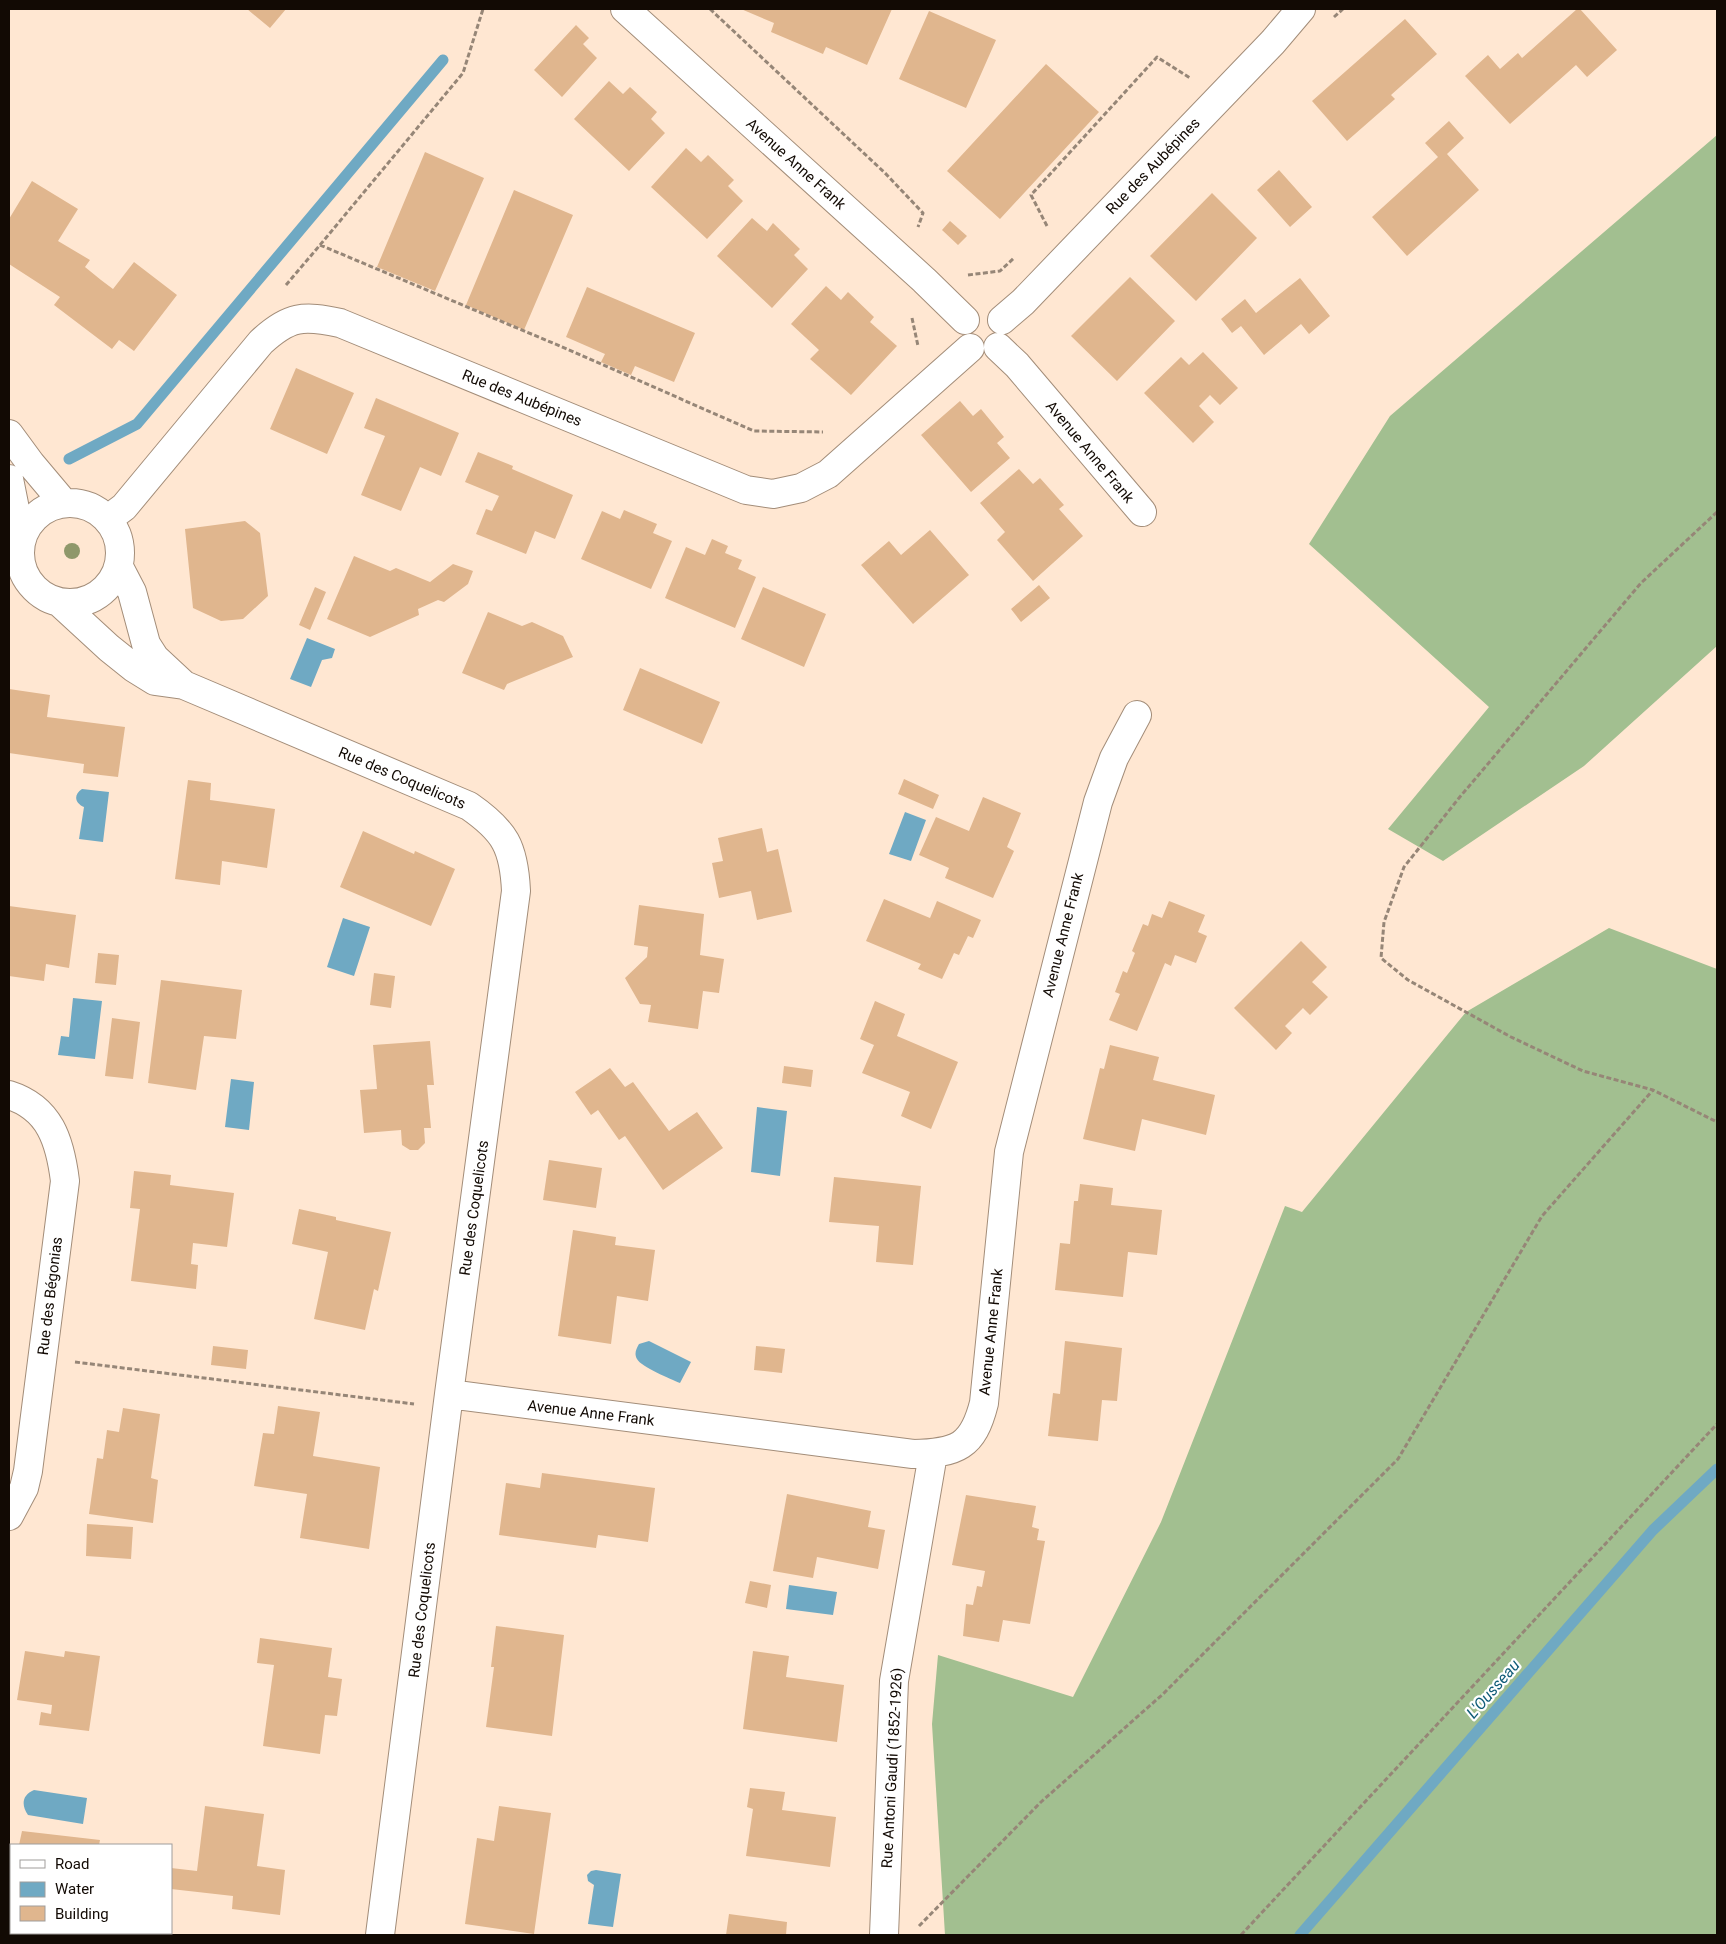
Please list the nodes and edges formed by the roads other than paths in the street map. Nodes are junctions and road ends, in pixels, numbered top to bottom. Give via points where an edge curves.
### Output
1 (624, 9) edge
2 (1302, 9) edge
3 (965, 320) junction
4 (1002, 320) junction
5 (998, 347) junction
6 (970, 348) junction
7 (9, 434) edge
8 (9, 479) edge
9 (63, 502) junction
10 (1142, 512) dead end
11 (108, 520) junction
12 (21, 539) junction
13 (118, 567) junction
14 (59, 602) junction
15 (184, 685) junction
16 (1137, 715) dead end
17 (9, 1095) edge
18 (449, 1394) junction
19 (933, 1454) junction
20 (9, 1516) edge
21 (380, 1935) edge
22 (884, 1935) edge

1 - 3 street, Avenue Anne Frank
2 - 4 street, Rue des Aubépines via 1023,302
3 - 4 street via 973,312 984,310 995,313
3 - 6 street via 962,331 964,342
4 - 5 street via 1006,332
5 - 6 street via 983,353
5 - 10 street, Avenue Anne Frank
6 - 11 street, Rue des Aubépines via 828,474 801,488 773,494 746,490 340,323 304,318 288,322 261,342 124,507
7 - 9 street
8 - 12 street, Rue des Coquelicots
9 - 11 street, Rue des Coquelicots via 80,503 95,509
9 - 12 street via 37,514
11 - 13 street, Rue des Coquelicots via 117,533 121,550
12 - 14 street, Rue des Coquelicots via 20,562 26,579 36,591
13 - 14 street, Rue des Coquelicots via 111,582 99,594 84,602
13 - 15 street, Rue des Coquelicots via 132,592 146,644 155,658
14 - 15 street, Rue des Coquelicots via 134,668 155,681
15 - 18 street, Rue des Coquelicots via 468,806 488,820 509,848 515,869 516,891
16 - 19 street, Avenue Anne Frank via 1114,758 1098,802 1009,1152 984,1403 979,1424 962,1445
17 - 20 street, Rue des Bégonias via 39,1112 51,1127 65,1181 28,1471 24,1488
18 - 19 street, Avenue Anne Frank
18 - 21 street, Rue des Coquelicots
19 - 22 street, Rue Antoni Gaudi (1852-1926) via 894,1681

